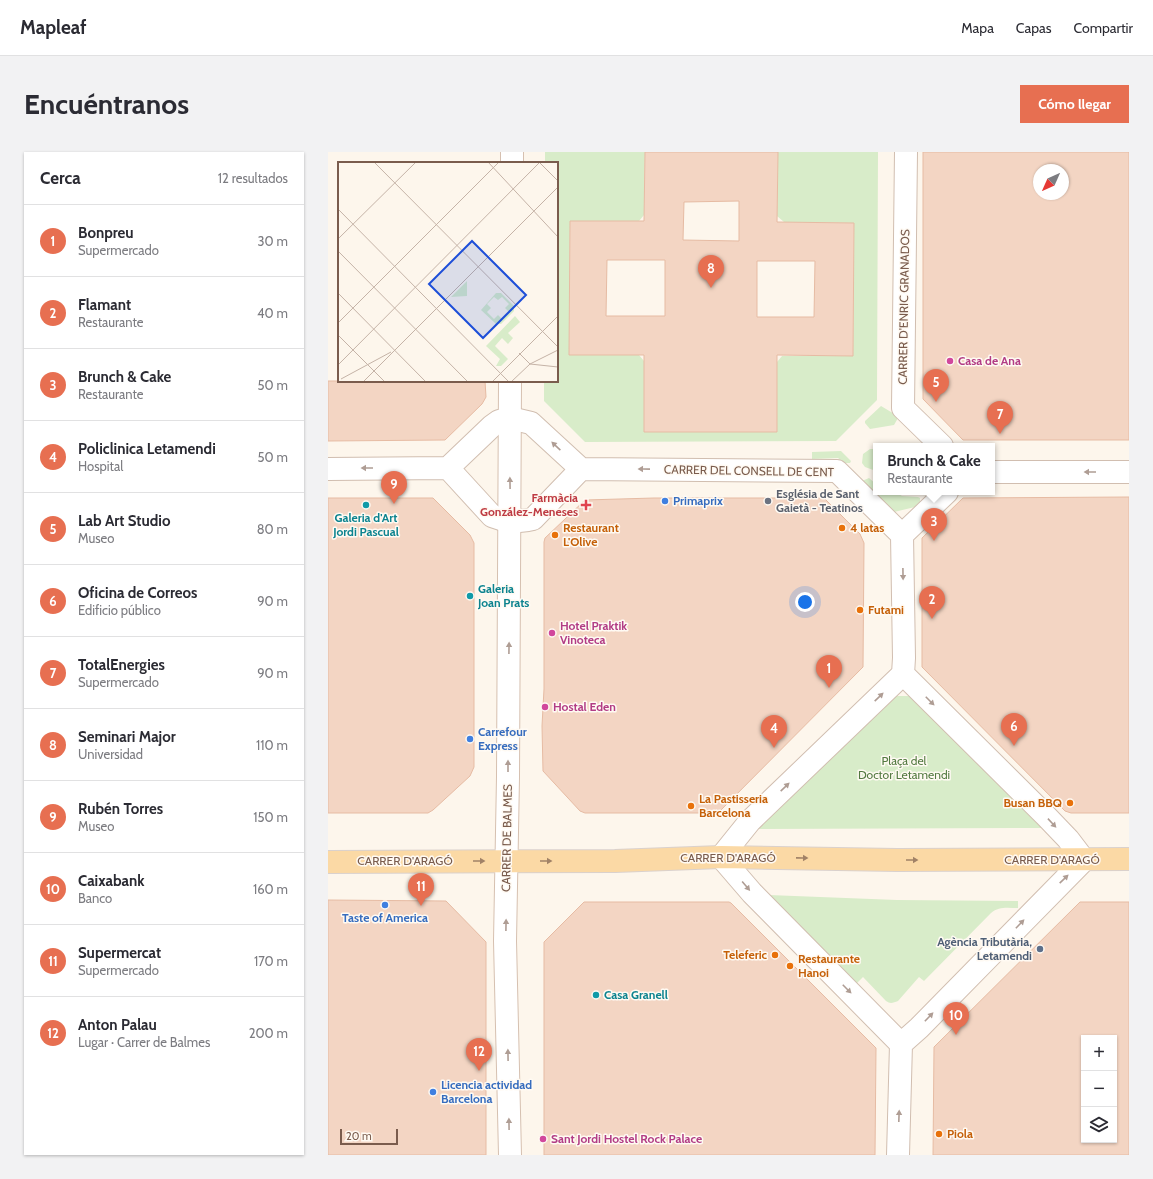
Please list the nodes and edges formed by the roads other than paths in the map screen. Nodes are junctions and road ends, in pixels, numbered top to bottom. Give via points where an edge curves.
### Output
1 (906, 152) edge
2 (510, 382) edge
3 (521, 420) junction
4 (939, 443) edge
5 (328, 469) edge
6 (581, 469) junction
7 (995, 472) edge
8 (1129, 472) edge
9 (455, 475) junction
10 (944, 495) edge
11 (510, 522) junction
12 (902, 535) junction
13 (903, 674) junction
14 (721, 857) junction
15 (1084, 860) junction
16 (1129, 860) edge
17 (507, 861) junction
18 (328, 862) edge
19 (901, 1044) junction
20 (510, 1155) edge
21 (898, 1155) edge

1 - 4 street, CARRER D'ENRIC GRANADOS via 904,408
2 - 3 street, CARRER DE BALMES
6 -> 3 street
3 - 9 street via 499,421 495,424
11 -> 3 street, CARRER DE BALMES
9 -> 5 street
6 - 11 street via 533,519
12 -> 6 street, CARRER DEL CONSELL DE CENT via 837,471
8 -> 7 street
9 - 11 street via 492,516
10 - 12 street
17 -> 11 street, CARRER DE BALMES
12 -> 13 street
14 -> 13 street via 750,821
13 -> 15 street via 1045,815
14 -> 15 main road, CARRER D'ARAGÓ
17 -> 14 main road, CARRER D'ARAGÓ via 615,861
14 -> 19 street via 752,893
15 - 16 main road, CARRER D'ARAGÓ
19 -> 15 street
18 -> 17 main road, CARRER D'ARAGÓ
20 -> 17 street, CARRER DE BALMES via 505,941
21 -> 19 street

